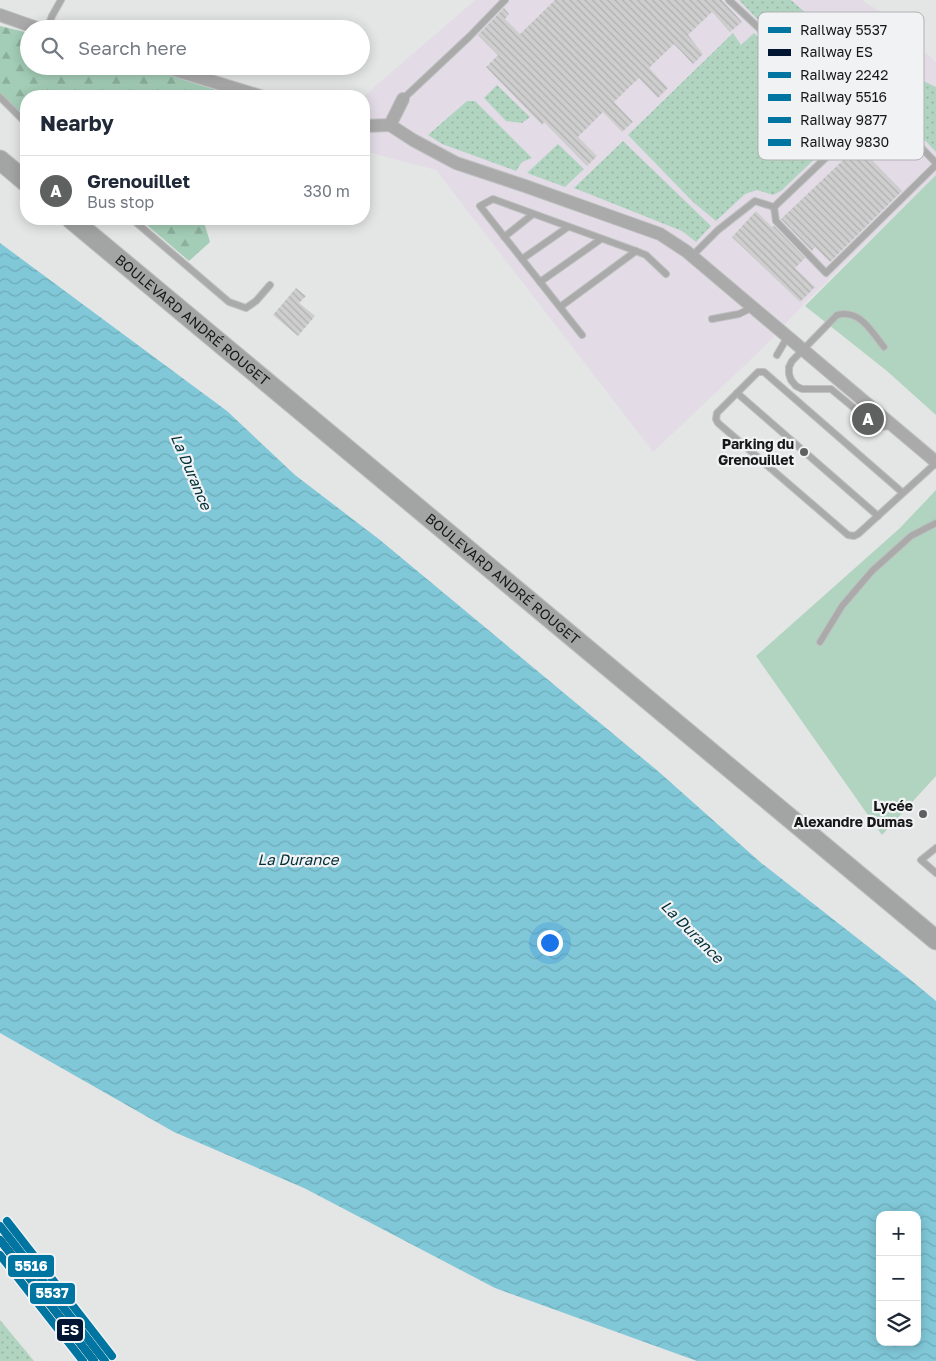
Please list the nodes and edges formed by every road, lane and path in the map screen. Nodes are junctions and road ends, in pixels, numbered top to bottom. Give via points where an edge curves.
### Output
1 (505, 0) edge
2 (730, 0) edge
3 (59, 1) edge
4 (0, 15) edge
5 (50, 20) edge
6 (20, 22) edge
7 (758, 27) edge
8 (191, 75) edge
9 (240, 90) edge
10 (0, 97) edge
11 (404, 99) joint
12 (20, 118) edge
13 (390, 125) junction
14 (370, 126) edge
15 (924, 151) edge
16 (0, 160) edge
17 (823, 160) edge
18 (936, 164) edge
19 (20, 177) edge
20 (774, 207) junction
21 (533, 214) junction
22 (77, 225) edge
23 (139, 225) edge
24 (568, 227) junction
25 (504, 237) junction
26 (601, 239) junction
27 (636, 251) junction
28 (692, 256) junction
29 (522, 259) junction
30 (666, 274) dead end
31 (540, 282) junction
32 (270, 285) dead end
33 (560, 306) junction
34 (753, 307) junction
35 (712, 319) dead end
36 (582, 335) dead end
37 (788, 336) junction
38 (884, 347) dead end
39 (803, 349) junction
40 (777, 355) dead end
41 (791, 380) junction
42 (783, 388) junction
43 (737, 393) junction
44 (895, 426) junction
45 (936, 462) edge
46 (903, 493) junction
47 (878, 516) junction
48 (936, 523) edge
49 (820, 642) dead end
50 (936, 848) edge
51 (936, 873) edge
52 (936, 940) edge

1 - 11 lane
2 - 7 lane
3 - 5 lane
4 - 6 street
8 - 9 street
10 - 12 lane
11 - 13 street
13 - 14 street
13 - 28 street via 456,163 660,234
15 - 18 lane
16 - 19 main road
17 - 20 lane
18 - 20 lane via 826,273 776,221
20 - 28 lane via 755,201
21 - 24 lane
21 - 25 lane
21 - 25 lane via 493,200 480,206
22 - 52 main road, BOULEVARD ANDRÉ ROUGET
23 - 32 lane via 229,302 246,308
24 - 26 lane
24 - 29 lane
25 - 29 lane
26 - 27 lane
26 - 31 lane
27 - 30 lane via 646,255
27 - 33 lane
28 - 34 street
29 - 31 lane
31 - 33 lane
33 - 36 lane
34 - 35 lane via 739,314
34 - 37 street
37 - 39 street
37 - 40 lane
38 - 39 lane via 860,318 847,312 837,315
39 - 41 lane via 789,367
39 - 44 street
41 - 42 lane
41 - 44 lane via 802,389 831,389 877,427
42 - 43 lane via 761,371
42 - 46 lane
43 - 47 lane
43 - 47 lane via 717,413 718,423 848,535 858,534
44 - 45 street
45 - 46 lane
46 - 47 lane
48 - 49 lane via 911,536 872,571 842,606
50 - 51 lane via 921,860

